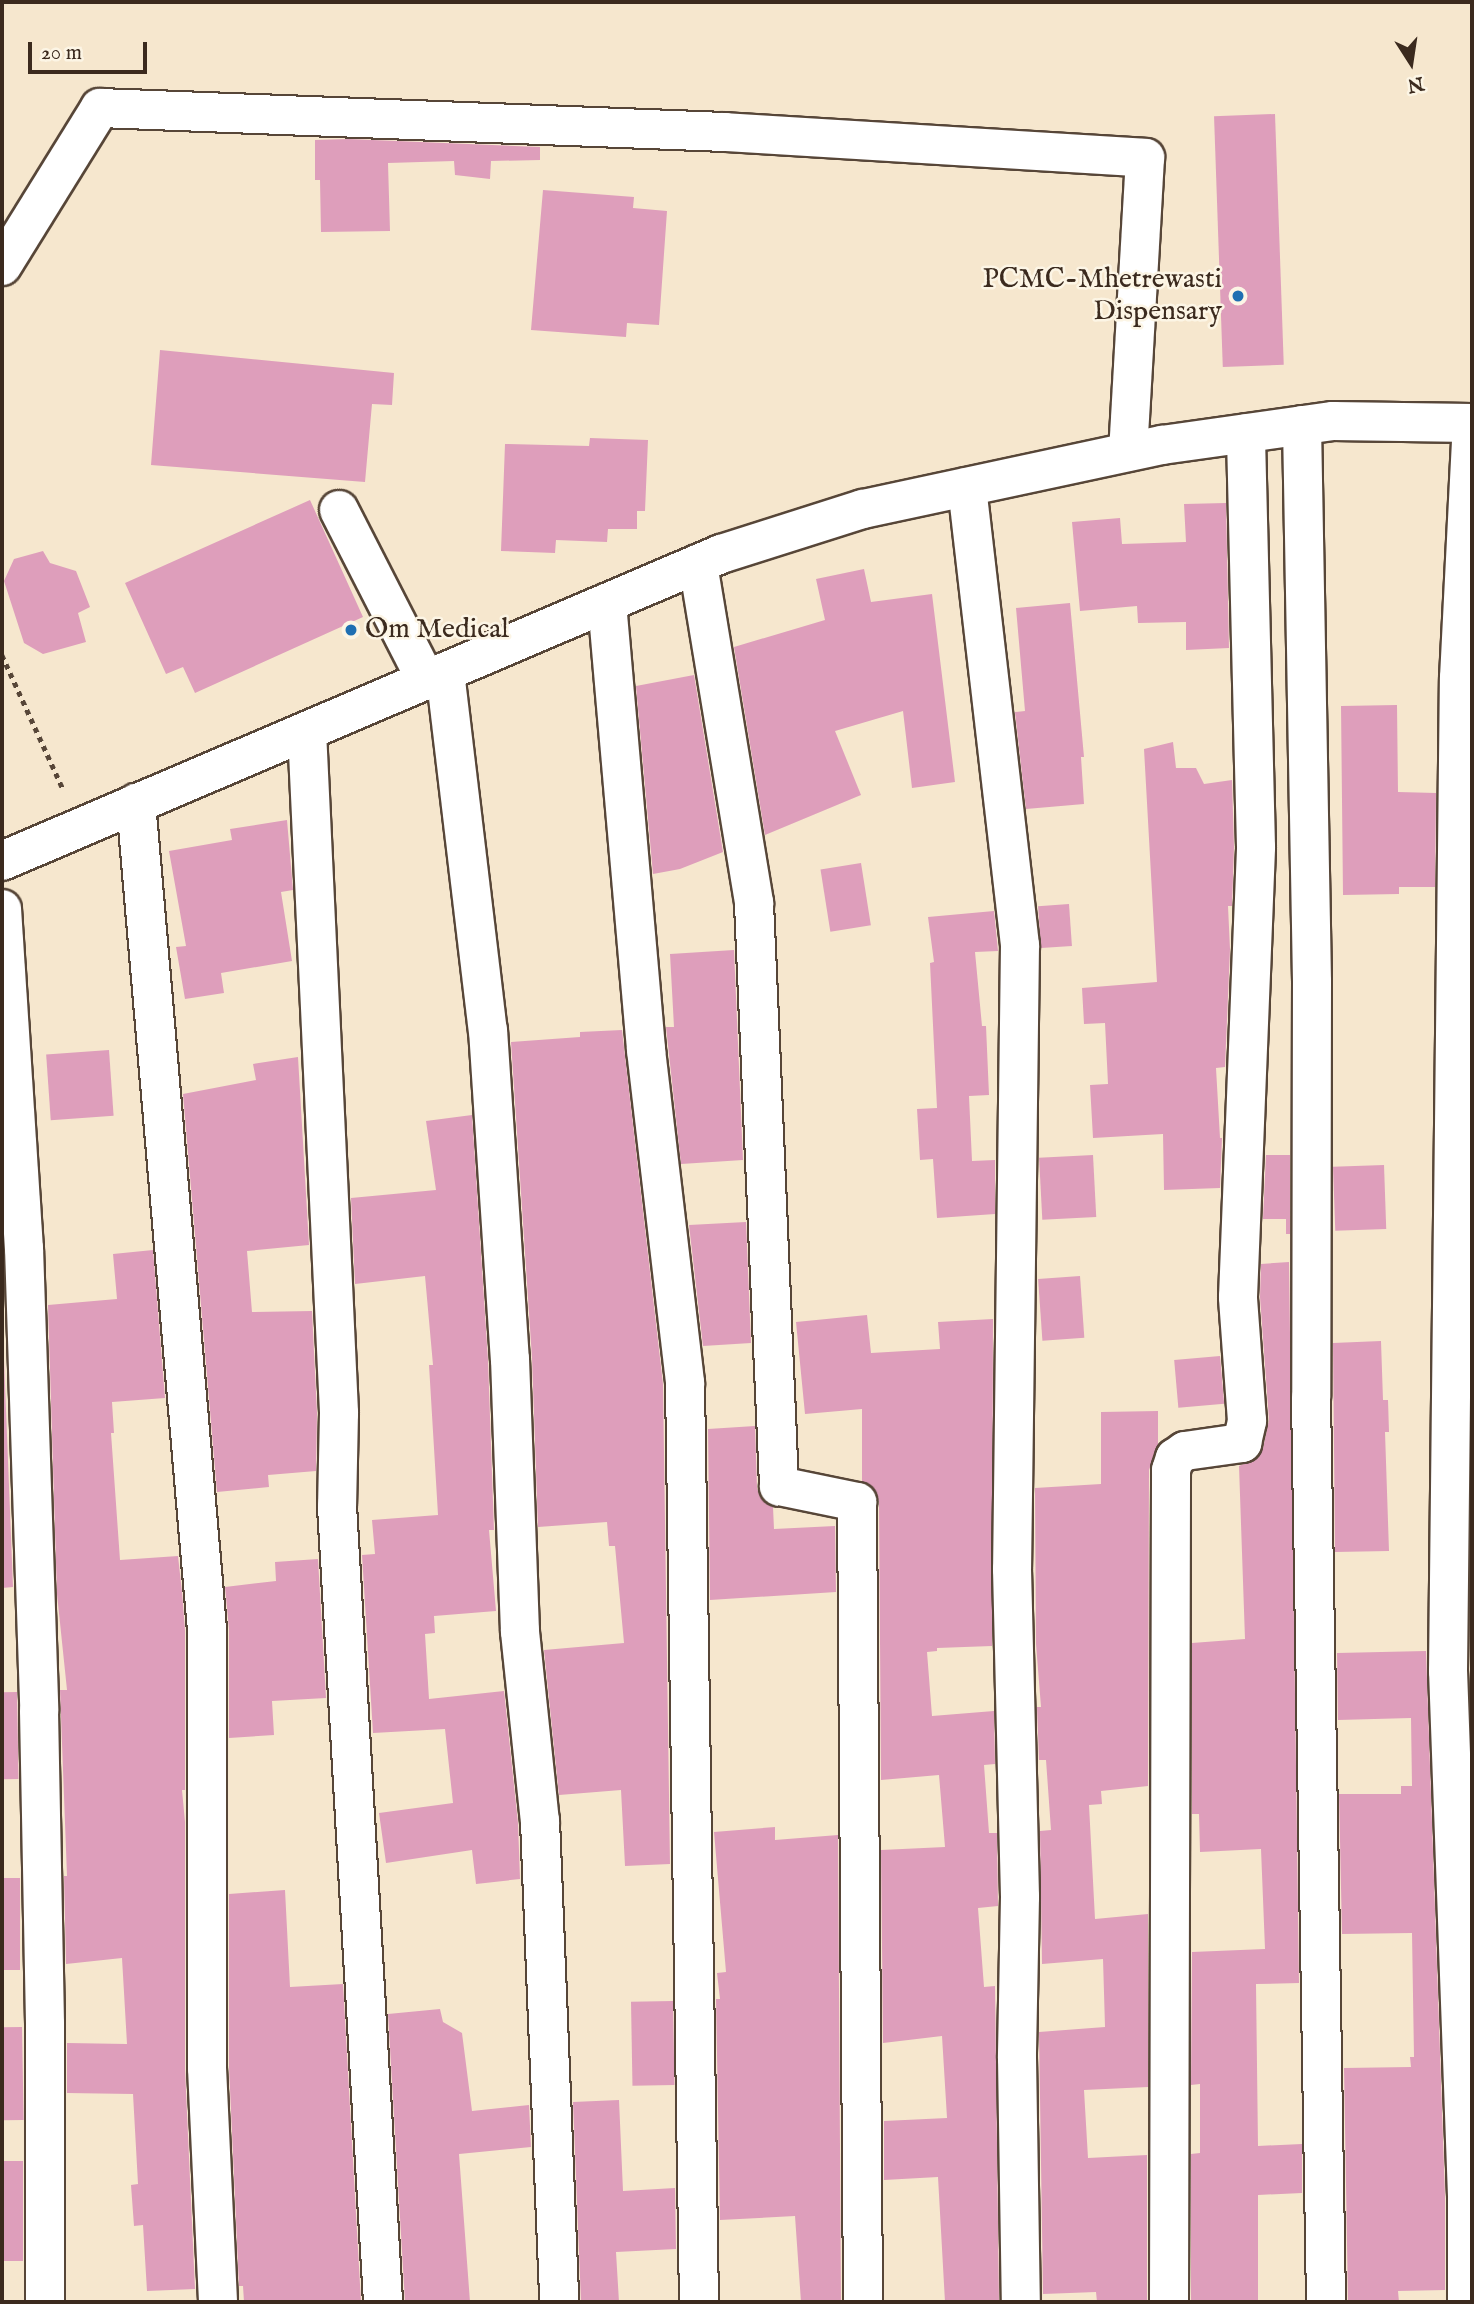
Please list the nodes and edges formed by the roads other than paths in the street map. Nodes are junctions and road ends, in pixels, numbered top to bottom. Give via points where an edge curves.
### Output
1 (16, 211) edge
2 (2, 266) edge
3 (1472, 424) edge
4 (1302, 425) junction
5 (1246, 433) junction
6 (1128, 452) junction
7 (967, 486) junction
8 (339, 510) dead end
9 (698, 564) junction
10 (607, 603) junction
11 (436, 676) junction
12 (307, 731) junction
13 (136, 803) junction
14 (2, 860) edge
15 (2, 909) edge
16 (45, 2302) edge
17 (218, 2302) edge
18 (383, 2302) edge
19 (558, 2302) edge
20 (699, 2302) edge
21 (863, 2302) edge
22 (1021, 2302) edge
23 (1169, 2302) edge
24 (1326, 2302) edge
25 (1467, 2302) edge

1 - 2 street
1 - 6 street via 100,108 725,132 1145,158
3 - 4 street via 1333,421
3 - 25 street via 1460,678 1448,1671
4 - 5 street
4 - 24 street via 1311,982 1311,1411
5 - 6 street
5 - 23 street via 1256,847 1238,1297 1247,1421 1242,1443 1185,1451 1175,1458 1171,1470
6 - 7 street
7 - 9 street via 863,509
7 - 22 street via 1020,945 1012,1569 1020,1898
8 - 11 street
9 - 10 street
9 - 21 street via 754,903 779,1486 857,1502
10 - 11 street
10 - 20 street via 646,1050 685,1384
11 - 12 street
11 - 19 street via 489,1044 510,1359 520,1632 540,1821
12 - 13 street
12 - 18 street via 338,1387 337,1506
13 - 14 street
13 - 17 street via 207,1629 207,2068
15 - 16 street via 24,1248 38,1698

